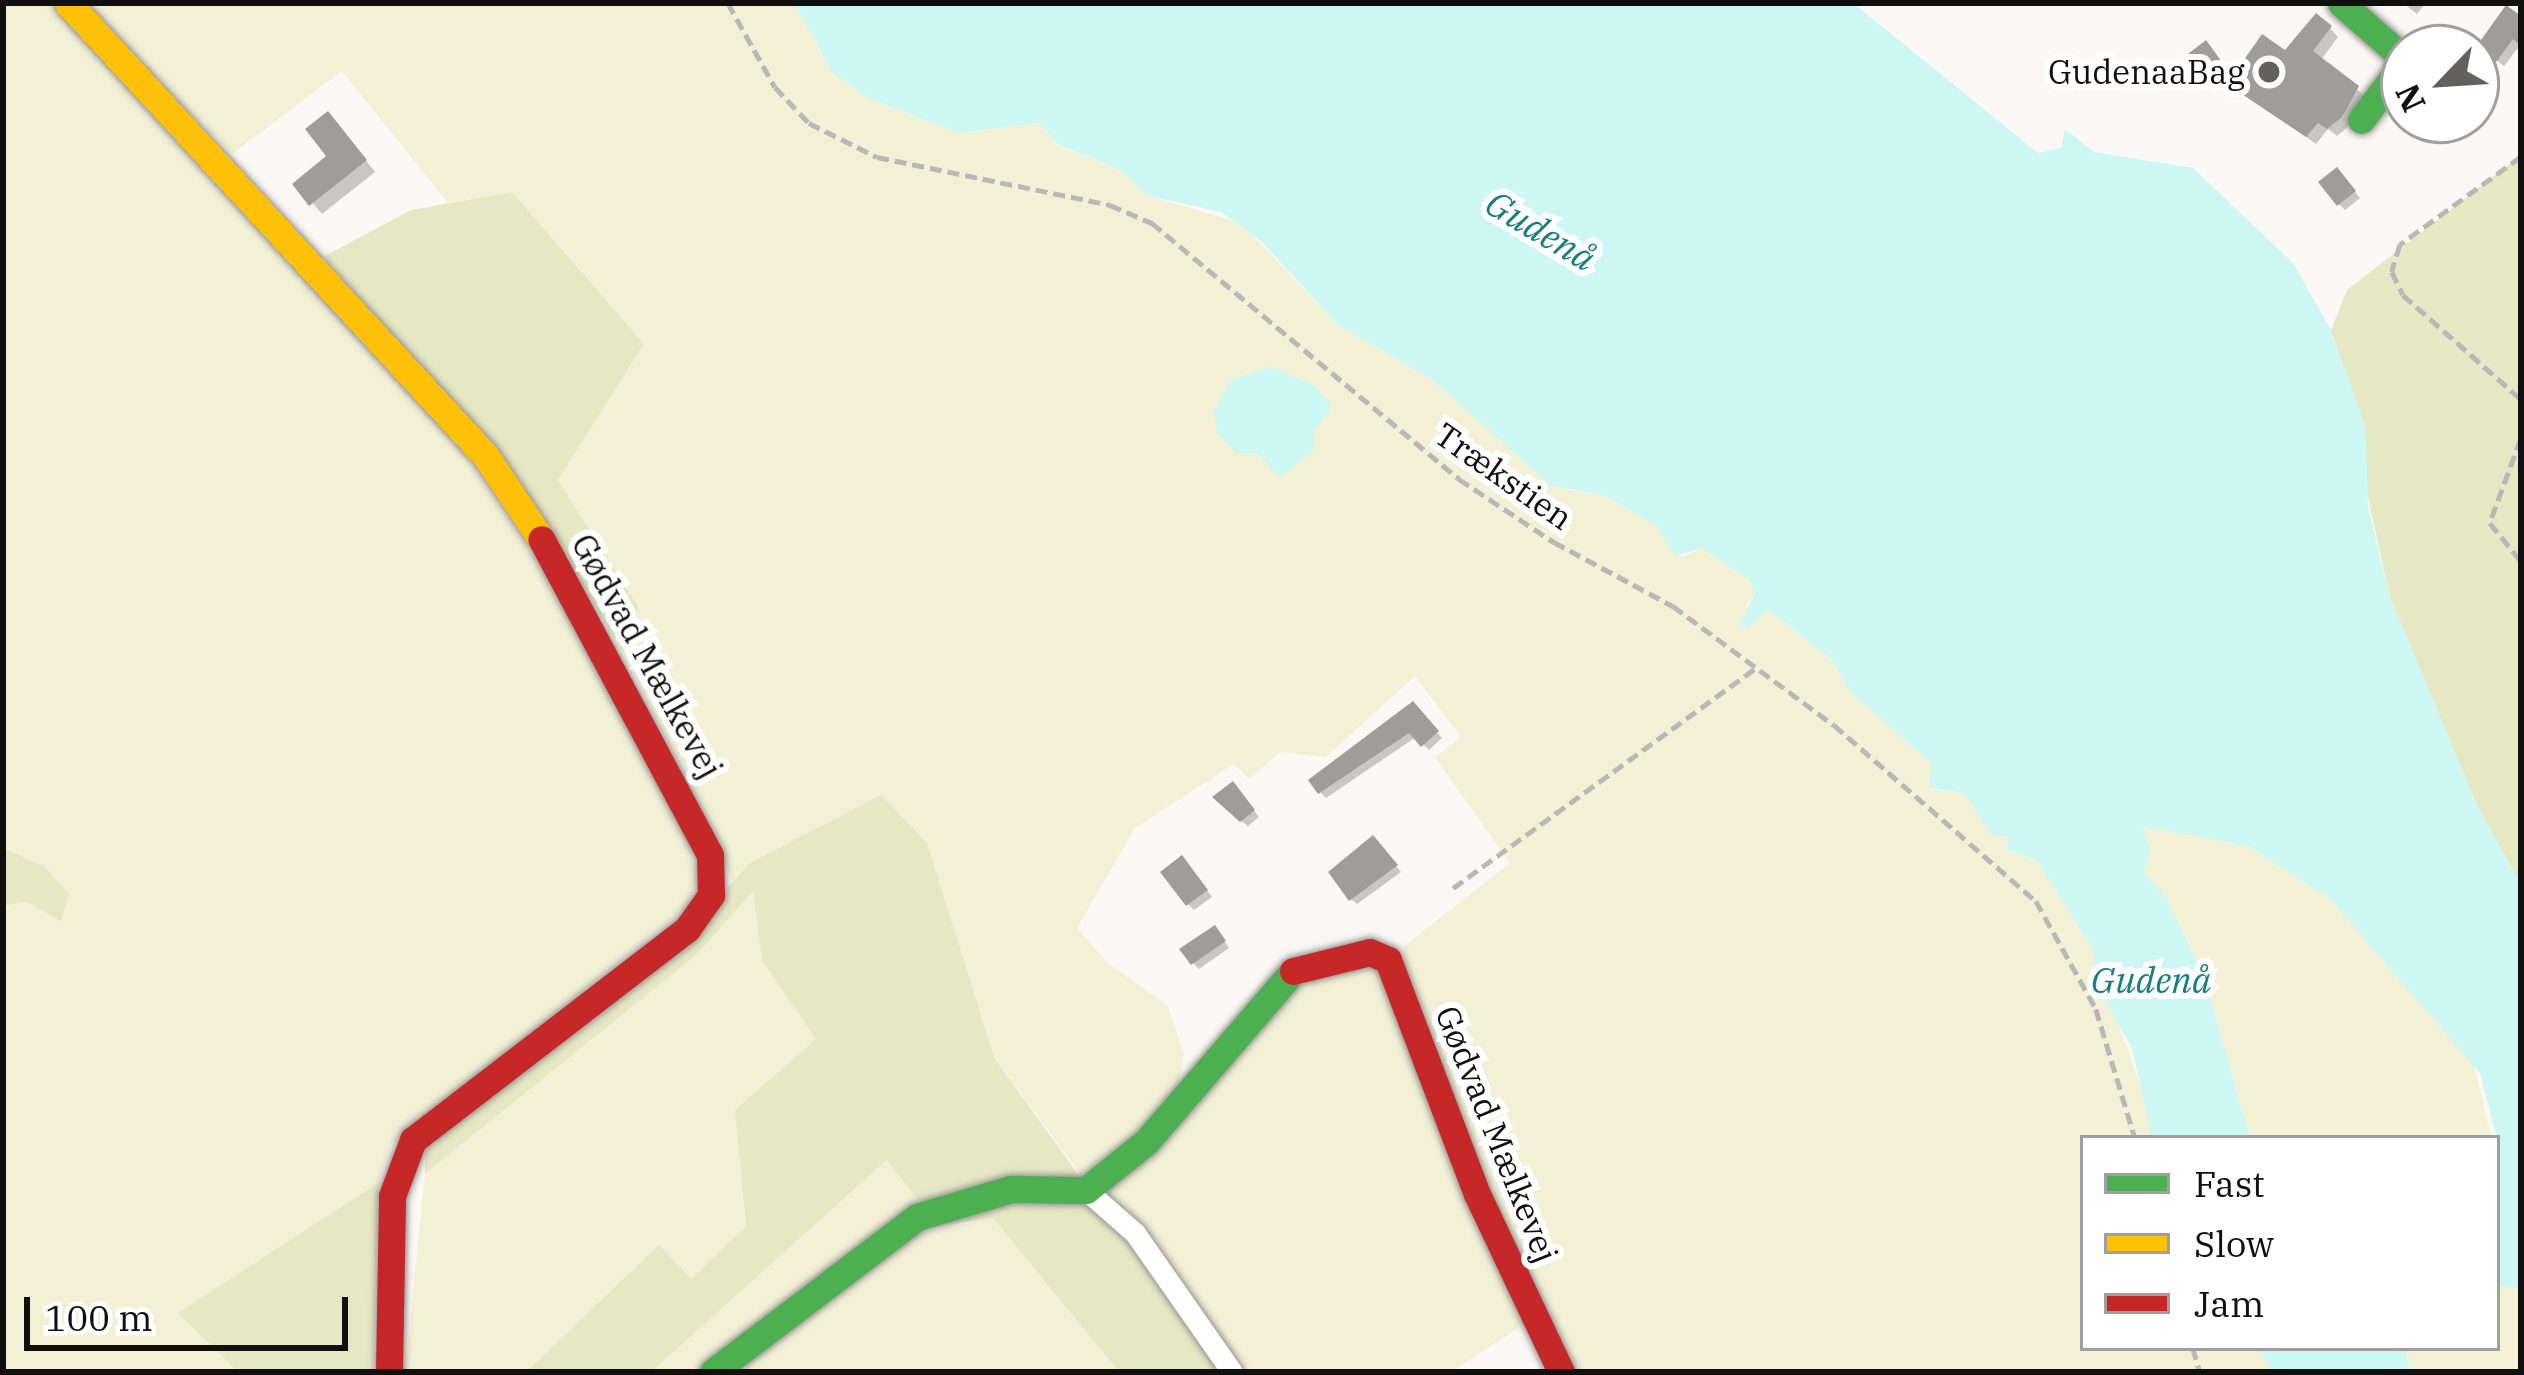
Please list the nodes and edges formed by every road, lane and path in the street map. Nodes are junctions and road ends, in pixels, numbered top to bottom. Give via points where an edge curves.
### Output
1 (68, 3) edge
2 (728, 3) edge
3 (2341, 3) edge
4 (2361, 120) dead end
5 (2521, 157) edge
6 (2521, 399) edge
7 (2521, 440) edge
8 (2521, 560) edge
9 (1759, 666) junction
10 (1453, 888) dead end
11 (2134, 1135) edge
12 (1086, 1190) junction
13 (389, 1372) edge
14 (713, 1372) edge
15 (1232, 1372) edge
16 (1561, 1372) edge

1 - 13 street, Gødvad Mælkevej via 485,455 552,556 710,855 711,895 687,929 413,1140 392,1196
2 - 9 path, Trækstien via 775,88 809,123 877,157 1110,206 1152,223 1459,479
3 - 4 street via 2400,55 2398,70
5 - 6 path via 2400,245 2392,272 2403,295
7 - 8 path via 2490,523
9 - 10 path
9 - 11 path, Trækstien via 1971,838 2036,902 2096,1009
12 - 14 street via 1011,1189 916,1217
12 - 15 street via 1135,1233
12 - 16 street, Gødvad Mælkevej via 1160,1127 1279,980 1299,967 1370,952 1388,960 1477,1194

